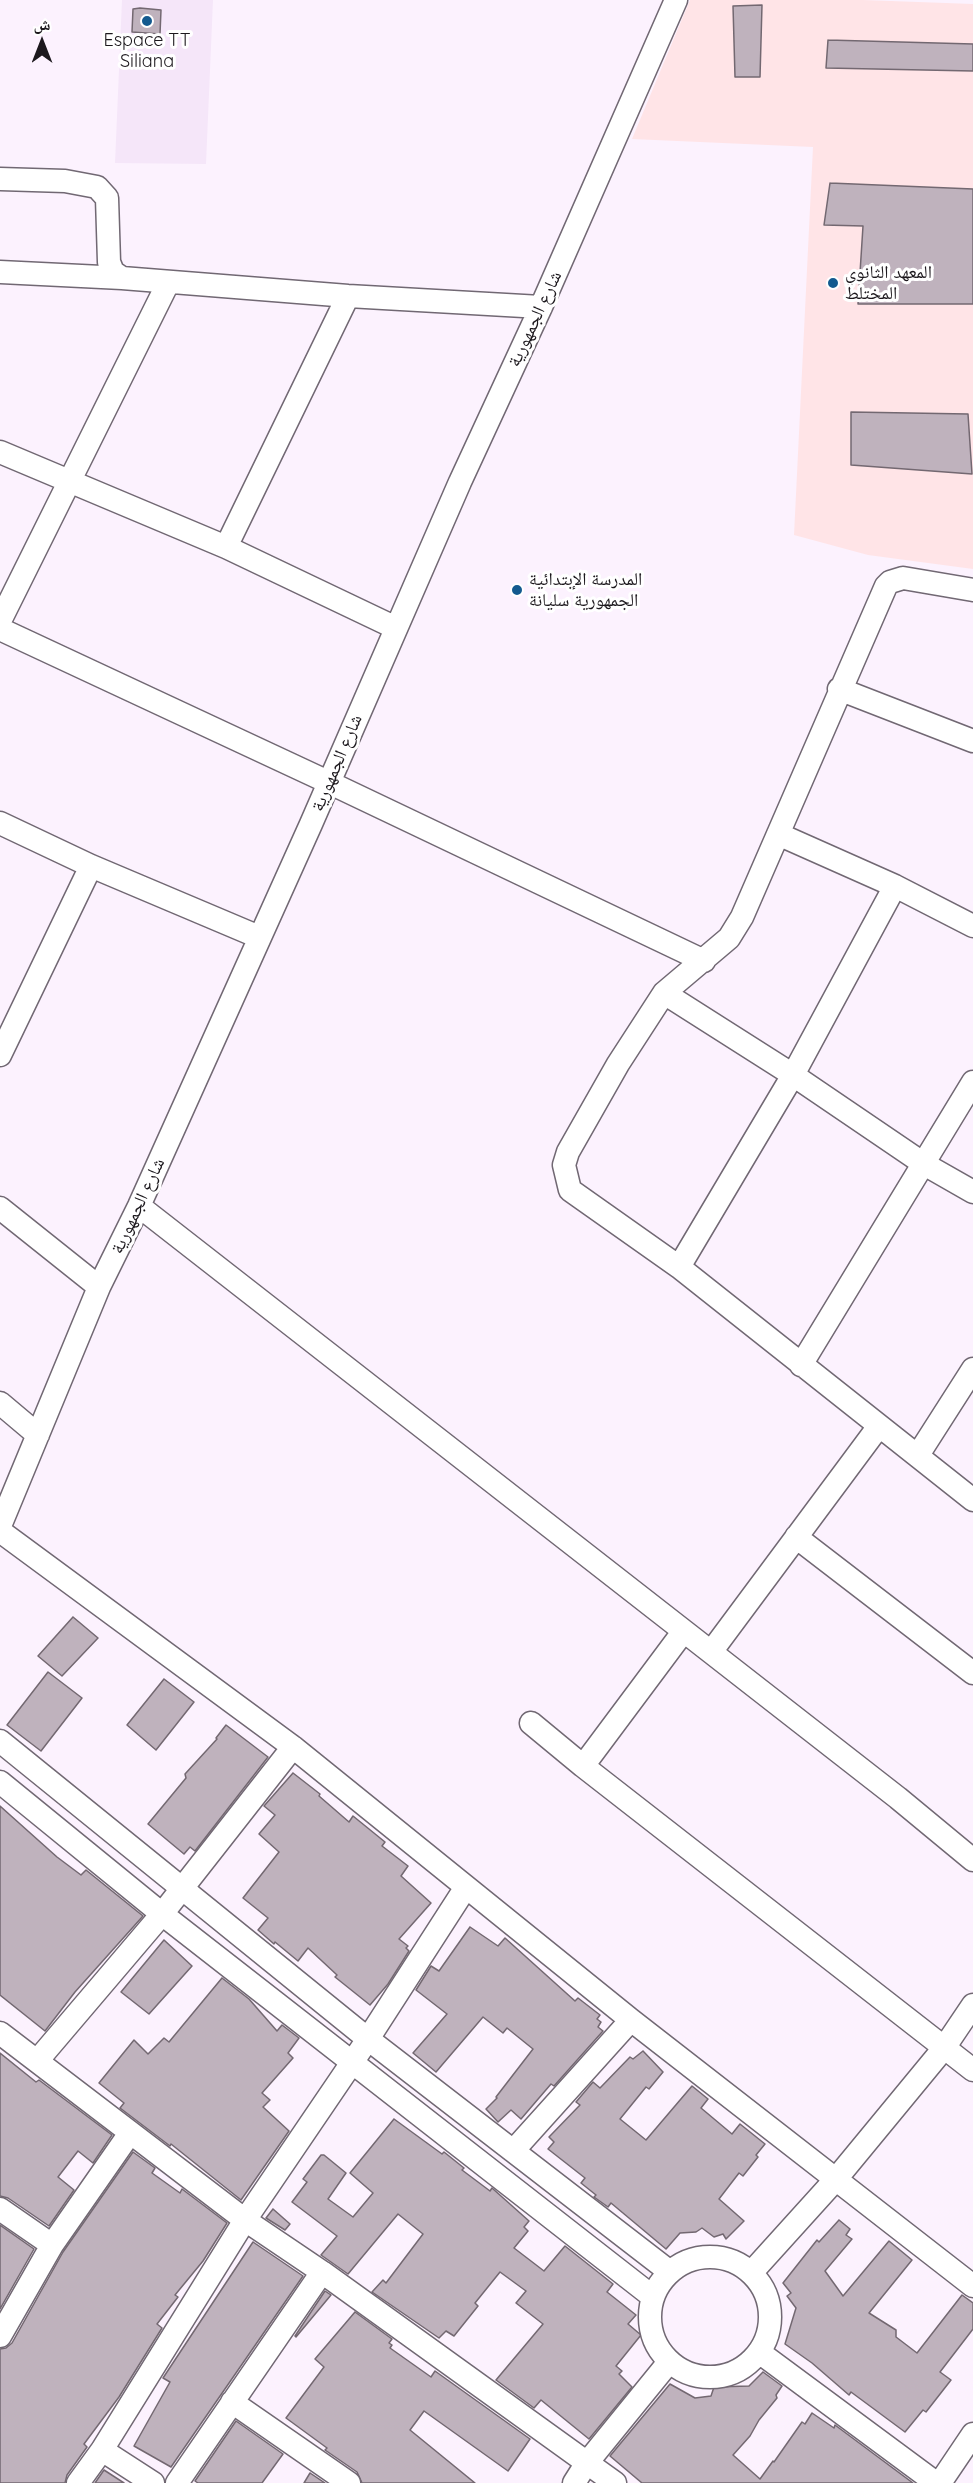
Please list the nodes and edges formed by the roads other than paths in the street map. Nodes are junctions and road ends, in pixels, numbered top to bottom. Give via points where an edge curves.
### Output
1 (676, 0) edge
2 (0, 179) edge
3 (0, 272) edge
4 (122, 278) junction
5 (168, 283) junction
6 (348, 296) junction
7 (541, 307) junction
8 (0, 452) edge
9 (70, 482) junction
10 (226, 547) junction
11 (973, 590) edge
12 (0, 621) edge
13 (396, 628) junction
14 (0, 629) edge
15 (839, 689) junction
16 (973, 741) edge
17 (328, 782) junction
18 (0, 823) edge
19 (778, 834) junction
20 (91, 866) junction
21 (895, 886) junction
22 (973, 908) edge
23 (945, 913) junction
24 (973, 926) edge
25 (259, 937) junction
26 (704, 961) junction
27 (664, 993) junction
28 (0, 1055) edge
29 (793, 1076) junction
30 (973, 1082) edge
31 (924, 1164) junction
32 (973, 1192) edge
33 (139, 1206) junction
34 (0, 1208) edge
35 (679, 1267) junction
36 (99, 1287) junction
37 (801, 1365) junction
38 (973, 1369) edge
39 (0, 1403) edge
40 (879, 1426) junction
41 (38, 1435) junction
42 (918, 1455) junction
43 (973, 1500) edge
44 (0, 1529) edge
45 (796, 1537) junction
46 (683, 1632) junction
47 (711, 1652) junction
48 (973, 1673) edge
49 (531, 1723) dead end
50 (0, 1741) edge
51 (293, 1747) junction
52 (583, 1766) junction
53 (0, 1782) edge
54 (973, 1860) edge
55 (466, 1887) junction
56 (181, 1890) junction
57 (162, 1914) junction
58 (973, 2004) edge
59 (631, 2020) junction
60 (0, 2032) edge
61 (368, 2039) junction
62 (944, 2048) junction
63 (37, 2061) junction
64 (352, 2062) junction
65 (973, 2070) edge
66 (130, 2133) junction
67 (513, 2151) junction
68 (836, 2179) junction
69 (0, 2210) edge
70 (245, 2220) junction
71 (52, 2245) junction
72 (322, 2272) junction
73 (670, 2272) junction
74 (751, 2273) junction
75 (973, 2286) edge
76 (653, 2297) junction
77 (0, 2336) edge
78 (759, 2352) junction
79 (669, 2362) junction
80 (232, 2402) junction
81 (973, 2434) edge
82 (102, 2450) junction
83 (580, 2474) edge
84 (78, 2483) edge
85 (153, 2483) edge
86 (177, 2483) edge
87 (349, 2483) edge
88 (615, 2483) edge
89 (938, 2483) edge

1 - 7 street, شارع الجمهورية
2 - 4 street via 65,182 97,188 106,198 109,262 113,272
3 - 4 street
4 - 5 street
5 - 6 street
5 - 9 street
6 - 7 street
6 - 10 street
7 - 13 street, شارع الجمهورية
8 - 9 street
9 - 10 street
9 - 12 street
10 - 13 street
11 - 15 street via 903,578 890,582
13 - 17 street, شارع الجمهورية
14 - 17 street
15 - 16 street
15 - 19 street
17 - 25 street, شارع الجمهورية
17 - 26 street
18 - 20 street
19 - 21 street
19 - 26 street via 729,938
20 - 25 street
20 - 28 street
21 - 23 street
21 - 29 street
22 - 23 street
23 - 24 street
25 - 33 street, شارع الجمهورية
26 - 27 street
27 - 29 street
27 - 35 street via 618,1064 564,1165 570,1190
29 - 31 street
29 - 35 street
30 - 31 street
31 - 32 street
31 - 37 street
33 - 36 street, شارع الجمهورية
33 - 46 street
34 - 36 street
35 - 37 street
36 - 41 street, شارع الجمهورية
37 - 40 street
38 - 42 street
39 - 41 street
40 - 42 street
40 - 45 street
41 - 44 street, شارع الجمهورية
42 - 43 street
44 - 51 street
45 - 47 street
45 - 48 street
46 - 47 street
46 - 52 street
47 - 54 street
49 - 52 street
50 - 56 street
51 - 55 street
51 - 56 street
52 - 62 street
53 - 57 street
55 - 59 street
55 - 61 street
56 - 57 street
56 - 61 street
57 - 63 street
57 - 64 street
58 - 62 street
59 - 67 street
59 - 68 street
60 - 63 street
61 - 64 street
61 - 67 street
62 - 65 street
62 - 68 street
63 - 66 street
64 - 70 street
64 - 76 street
66 - 70 street
66 - 71 street
67 - 73 street
68 - 74 street
68 - 75 street
69 - 71 street
70 - 72 street
70 - 82 street
71 - 77 street
72 - 80 street
72 - 83 street
73 - 74 street via 685,2263 707,2258 730,2261
73 - 76 street
74 - 78 street via 765,2292 770,2315 767,2338
76 - 79 street via 650,2320 655,2343
78 - 79 street via 735,2372 712,2377 689,2374
78 - 89 street
79 - 83 street
80 - 86 street
80 - 87 street
81 - 89 street
82 - 84 street
82 - 85 street
83 - 88 street

